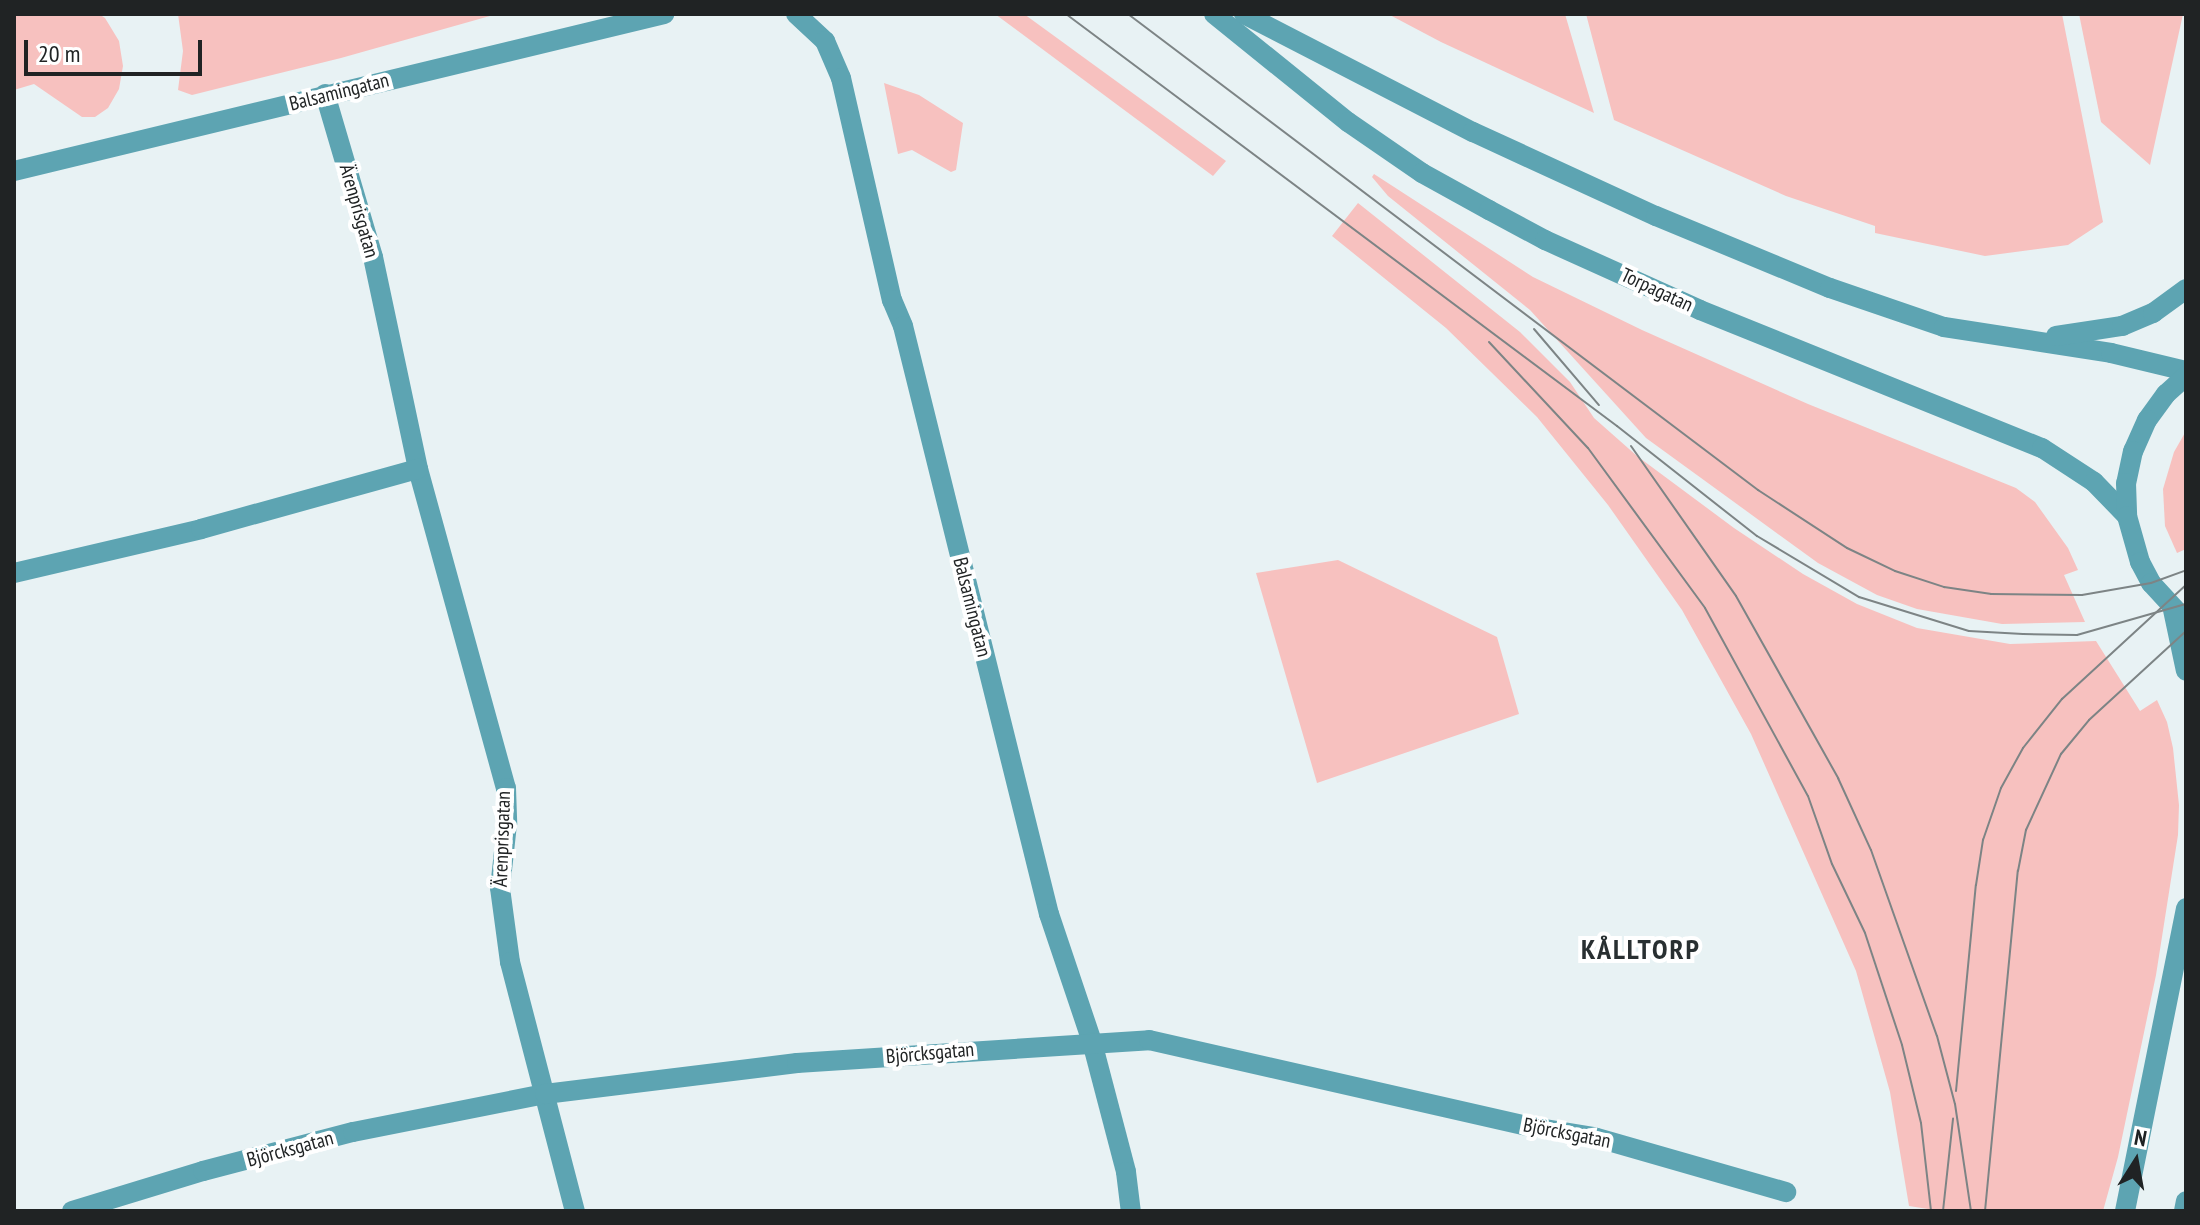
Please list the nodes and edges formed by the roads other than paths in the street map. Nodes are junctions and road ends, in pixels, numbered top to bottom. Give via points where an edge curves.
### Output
1 (664, 14) edge
2 (796, 14) edge
3 (1214, 14) edge
4 (1244, 14) edge
5 (325, 94) junction
6 (14, 171) edge
7 (2186, 289) edge
8 (2028, 338) junction
9 (2186, 374) edge
10 (418, 469) junction
11 (2127, 516) junction
12 (14, 573) edge
13 (2179, 615) edge
14 (2186, 671) edge
15 (2186, 908) edge
16 (1092, 1042) junction
17 (545, 1094) junction
18 (1786, 1192) dead end
19 (2186, 1201) edge
20 (72, 1211) edge
21 (575, 1211) edge
22 (1131, 1211) edge
23 (2125, 1211) edge
24 (2184, 1211) edge

1 - 5 street, Balsamingatan
2 - 16 street, Balsamingatan via 825,41 841,78 892,300 903,326 1049,914
3 - 11 street, Torpagatan via 1348,122 1422,173 1489,210 1728,322 2042,448 2094,482
4 - 8 street, Torpagatan via 1473,132 1745,255 1944,327
5 - 6 street, Balsamingatan
5 - 10 street, Ärenprisgatan via 373,257
7 - 8 street via 2153,313 2122,326
8 - 9 street, Torpagatan
9 - 11 street, Torpagatan via 2147,420 2133,451 2126,483
10 - 12 street via 201,529
10 - 17 street, Ärenprisgatan via 506,788 500,888 510,962
11 - 13 street, Torpagatan via 2151,583
13 - 14 street
15 - 23 street
16 - 17 street, Björcksgatan via 797,1063
16 - 18 street, Björcksgatan via 1149,1040 1222,1054 1594,1137
16 - 22 street, Balsamingatan
17 - 20 street, Björcksgatan via 353,1132
17 - 21 street, Ärenprisgatan
19 - 24 street

